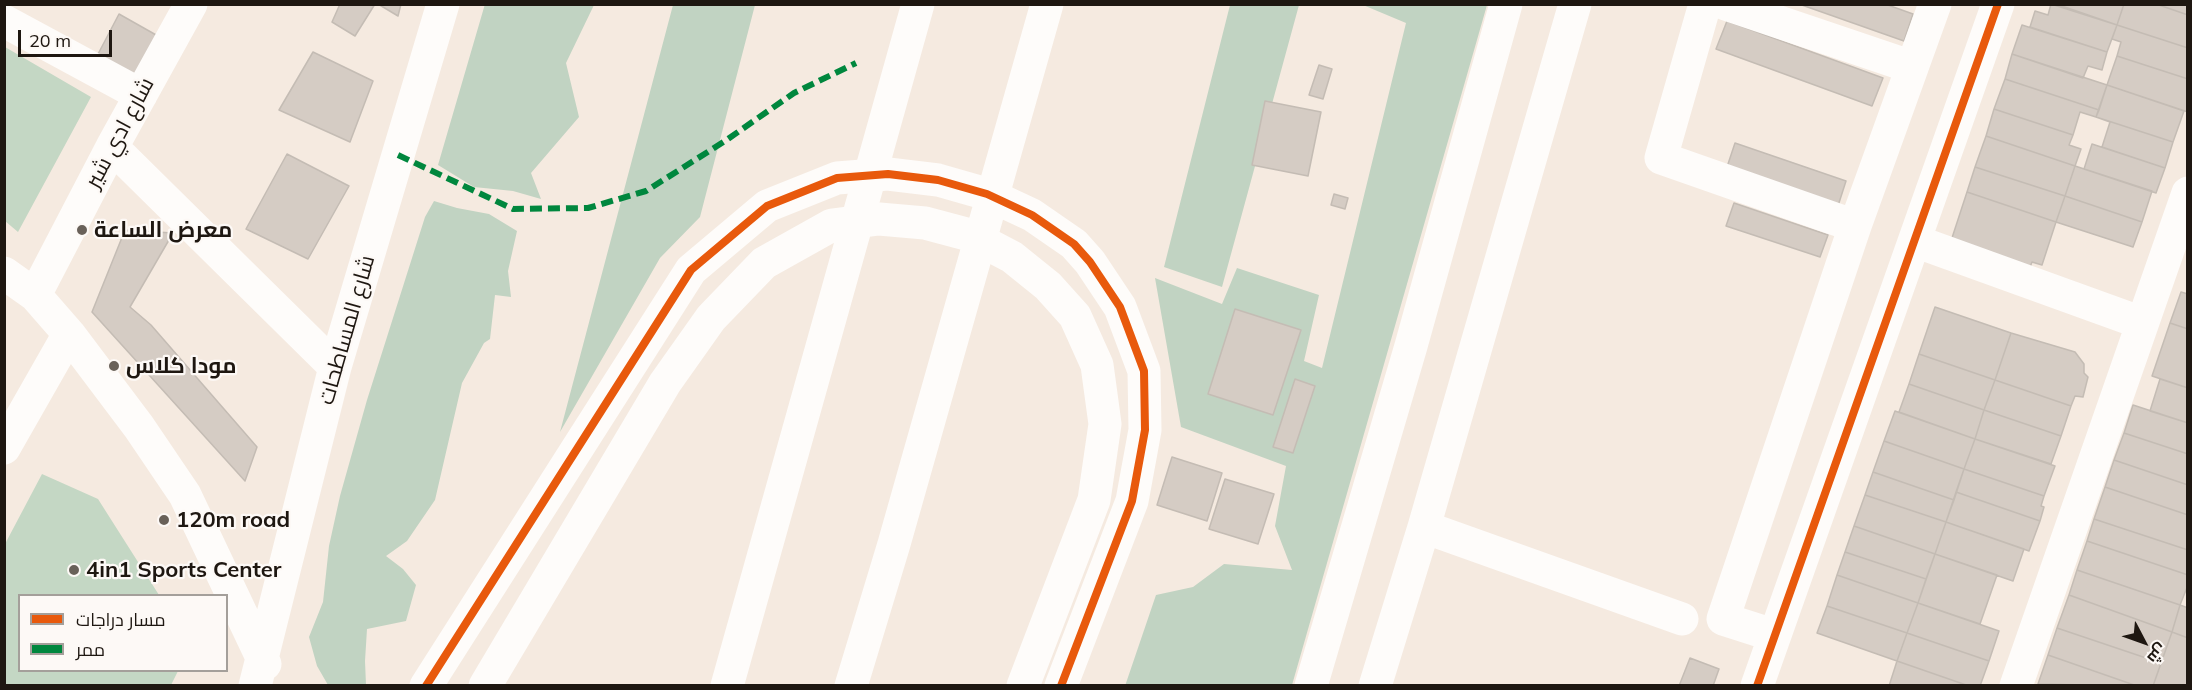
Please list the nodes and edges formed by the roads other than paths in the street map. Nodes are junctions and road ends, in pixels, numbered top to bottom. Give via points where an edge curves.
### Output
1 (190, 4) edge
2 (443, 4) edge
3 (918, 4) edge
4 (1047, 4) edge
5 (1506, 4) edge
6 (1575, 4) edge
7 (1706, 4) edge
8 (1726, 4) edge
9 (1935, 4) edge
10 (1998, 4) edge
11 (4, 21) edge
12 (1912, 67) junction
13 (141, 95) junction
14 (112, 147) junction
15 (2187, 193) edge
16 (1855, 226) junction
17 (1915, 241) junction
18 (4, 273) edge
19 (35, 295) junction
20 (2142, 323) junction
21 (69, 334) junction
22 (335, 367) junction
23 (5, 446) edge
24 (1424, 527) junction
25 (1682, 619) dead end
26 (1773, 635) junction
27 (265, 677) edge
28 (426, 686) edge
29 (485, 686) edge
30 (727, 686) edge
31 (851, 686) edge
32 (1023, 686) edge
33 (1061, 686) edge
34 (1311, 686) edge
35 (1375, 686) edge
36 (1756, 686) edge
37 (2016, 686) edge

1 - 13 main road, شارع ادي شير
2 - 22 main road, شارع المساطحات
3 - 30 main road
4 - 31 main road
5 - 34 main road
6 - 24 main road
7 - 16 main road via 1661,158
8 - 12 main road
9 - 12 main road
10 - 17 main road
11 - 13 main road
12 - 16 main road
13 - 14 main road, شارع ادي شير
14 - 19 main road, شارع ادي شير
14 - 22 main road
15 - 20 main road
16 - 26 main road via 1723,619
17 - 20 main road
17 - 26 main road
18 - 19 main road
19 - 21 main road
20 - 37 main road
21 - 23 main road
21 - 27 main road via 186,495
22 - 27 main road, شارع المساطحات
24 - 25 main road
24 - 35 main road
26 - 36 main road
28 - 33 main road via 691,270 767,206 837,178 898,176 938,180 987,194 1032,215 1074,244 1120,307 1144,371 1145,430 1132,501
29 - 32 main road via 665,383 711,318 764,263 832,225 879,219 925,223 970,235 1012,257 1048,286 1075,316 1097,365 1105,424 1094,500

